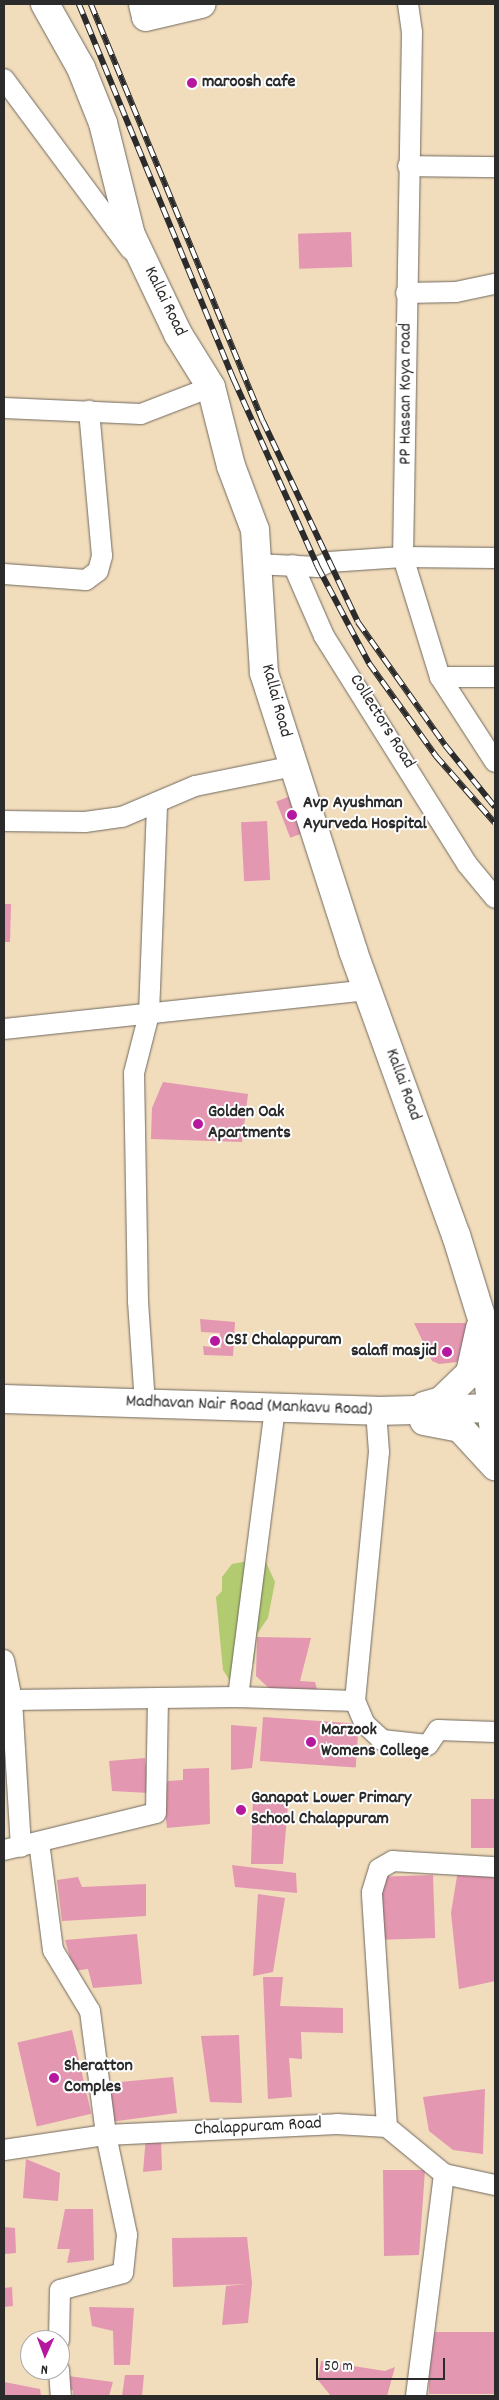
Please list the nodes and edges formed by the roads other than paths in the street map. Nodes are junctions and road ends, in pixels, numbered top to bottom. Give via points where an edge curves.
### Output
1 (45, 4) edge
2 (142, 4) edge
3 (201, 4) edge
4 (408, 4) edge
5 (4, 79) edge
6 (408, 166) junction
7 (495, 167) edge
8 (148, 268) junction
9 (495, 284) edge
10 (406, 293) junction
11 (211, 387) junction
12 (4, 408) edge
13 (89, 411) junction
14 (403, 557) junction
15 (495, 558) edge
16 (254, 564) junction
17 (293, 565) junction
18 (4, 574) edge
19 (440, 677) junction
20 (495, 677) edge
21 (495, 762) edge
22 (294, 766) junction
23 (157, 802) junction
24 (4, 820) edge
25 (495, 898) edge
26 (367, 990) junction
27 (149, 1014) junction
28 (4, 1029) edge
29 (482, 1319) junction
30 (495, 1362) edge
31 (4, 1400) edge
32 (145, 1404) junction
33 (275, 1408) junction
34 (494, 1408) edge
35 (406, 1410) junction
36 (376, 1411) junction
37 (495, 1442) edge
38 (495, 1466) edge
39 (4, 1660) edge
40 (238, 1697) junction
41 (158, 1698) junction
42 (12, 1700) junction
43 (355, 1701) junction
44 (495, 1732) edge
45 (21, 1846) edge
46 (495, 1867) edge
47 (388, 2127) junction
48 (106, 2135) junction
49 (4, 2150) edge
50 (444, 2174) junction
51 (495, 2185) edge
52 (59, 2330) edge
53 (60, 2380) edge
54 (61, 2396) edge
55 (416, 2396) edge

1 - 8 main road, Kallai Road via 81,68 103,123 131,236
2 - 3 main road via 146,17
4 - 6 street, PP Hassan Koya road via 412,32
5 - 8 street
6 - 7 street
6 - 10 street, PP Hassan Koya road
8 - 11 main road, Kallai Road via 178,334
9 - 10 street via 456,292
10 - 14 street, PP Hassan Koya road
11 - 13 street via 141,414
11 - 16 main road, Kallai Road via 230,466 255,530
12 - 13 street
13 - 18 street via 102,556 98,571 86,580
14 - 15 street
14 - 17 street via 329,562 318,567
14 - 19 street, PP Hassan Koya road
16 - 17 street
16 - 22 main road, Kallai Road via 264,673
17 - 25 street, Collectors Road via 324,636 467,864
19 - 20 street
19 - 21 street, PP Hassan Koya road
22 - 23 street via 195,786
22 - 26 main road, Kallai Road
23 - 24 street via 122,816 85,822
23 - 27 street
26 - 27 street
26 - 29 main road, Kallai Road
27 - 28 street
27 - 32 street via 134,1073 138,1301
29 - 30 main road
29 - 34 main road, Kallai Road
29 - 35 main road via 470,1373 456,1390 441,1401
31 - 32 main road, Madhavan Nair Road (Mankavu Road)
32 - 33 main road, Madhavan Nair Road (Mankavu Road)
33 - 36 main road, Madhavan Nair Road (Mankavu Road)
33 - 40 street
34 - 35 main road, Madhavan Nair Road (Mankavu Road)
34 - 37 main road, Kallai Road
35 - 36 main road, Madhavan Nair Road (Mankavu Road)
36 - 38 main road via 460,1428
36 - 43 street via 379,1452
39 - 42 street
40 - 41 street
40 - 43 street
41 - 42 street
41 - 45 street via 156,1813
42 - 45 street
43 - 44 street via 365,1724 382,1740 428,1746 438,1730
45 - 48 street via 53,1950 90,2011
46 - 47 street via 393,1861 379,1869 372,1892
47 - 48 street, Chalappuram Road via 337,2124
47 - 50 street
48 - 49 street, Chalappuram Road
48 - 52 street via 126,2235 123,2274 60,2290
50 - 51 street
50 - 55 street
53 - 54 street

